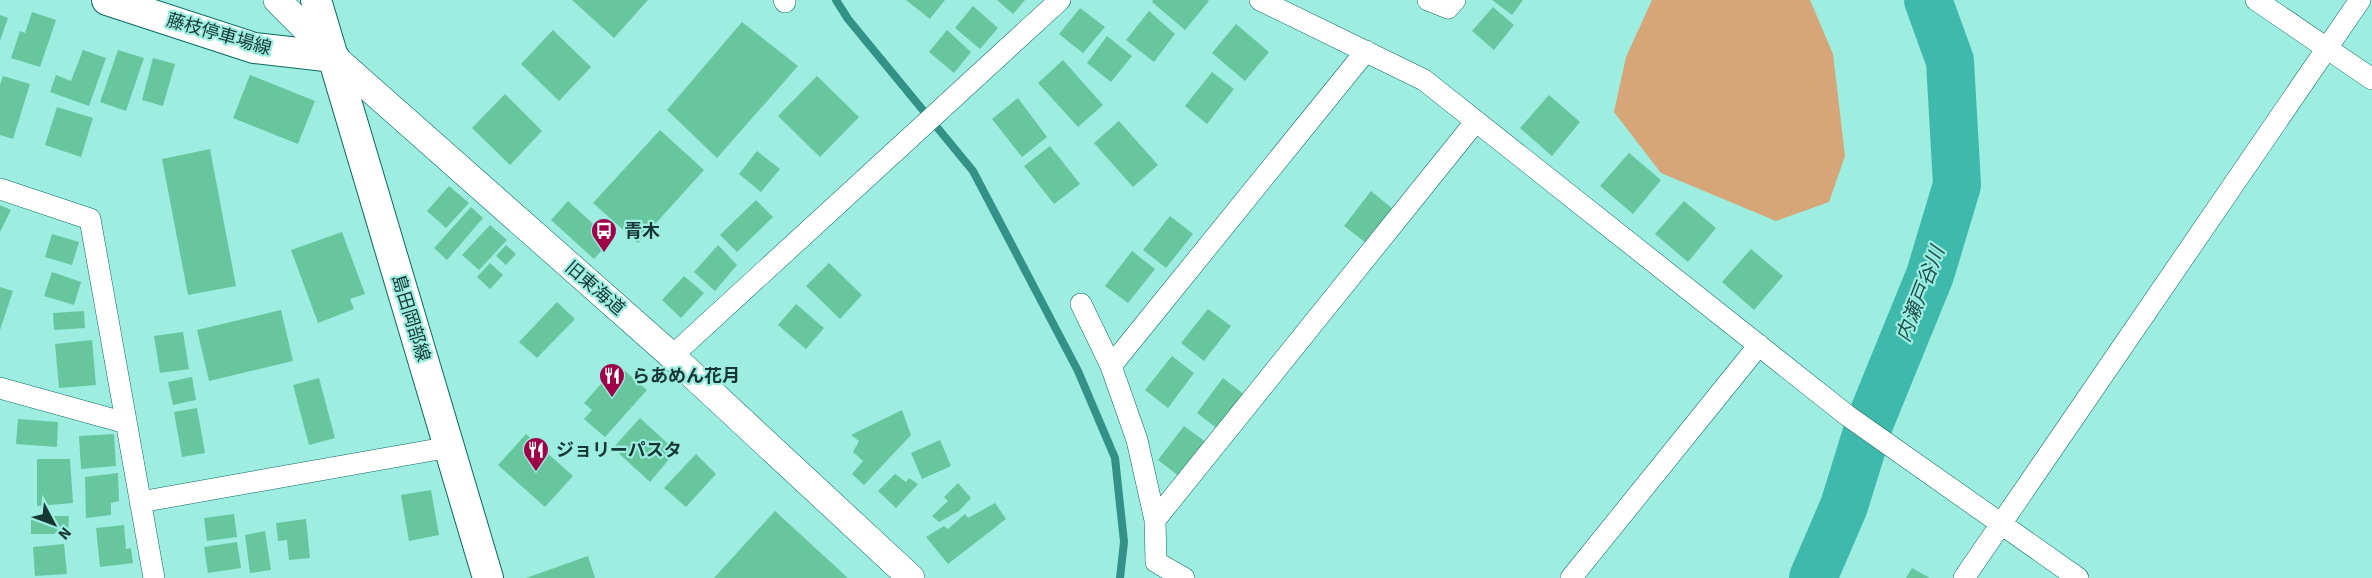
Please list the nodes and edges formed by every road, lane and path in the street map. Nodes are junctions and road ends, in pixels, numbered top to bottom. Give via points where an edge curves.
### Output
1 (107, 0) edge
2 (277, 0) edge
3 (316, 0) edge
4 (1060, 0) edge
5 (1260, 0) edge
6 (1428, 0) edge
7 (1455, 0) edge
8 (2256, 0) edge
9 (2360, 0) edge
10 (2327, 49) junction
11 (1366, 51) junction
12 (333, 57) junction
13 (2372, 79) edge
14 (1476, 121) junction
15 (0, 189) edge
16 (1081, 304) dead end
17 (1759, 345) junction
18 (672, 356) junction
19 (1111, 366) junction
20 (0, 388) edge
21 (126, 423) junction
22 (450, 447) junction
23 (140, 502) junction
24 (1155, 520) junction
25 (2000, 525) junction
26 (154, 578) edge
27 (488, 578) edge
28 (911, 578) edge
29 (1184, 578) edge
30 (1570, 578) edge
31 (1964, 578) edge
32 (2078, 578) edge

1 - 12 main road, 藤枝停車場線 via 254,48
2 - 12 street, 旧東海道
3 - 12 main road, 島田岡部線
4 - 18 street
5 - 11 street
6 - 7 street via 1448,8
8 - 10 street
9 - 10 street
10 - 13 street
10 - 25 street
11 - 14 street via 1424,80
11 - 19 street
12 - 18 street, 旧東海道
12 - 22 main road, 島田岡部線
14 - 17 street
14 - 24 street
15 - 21 street via 90,219
16 - 19 street
17 - 25 street via 1848,416
17 - 30 street
18 - 28 street, 旧東海道
19 - 24 street via 1137,440
20 - 21 street
21 - 23 street
22 - 23 street
22 - 27 main road, 島田岡部線
23 - 26 street
24 - 29 street via 1156,562
25 - 31 street
25 - 32 street

